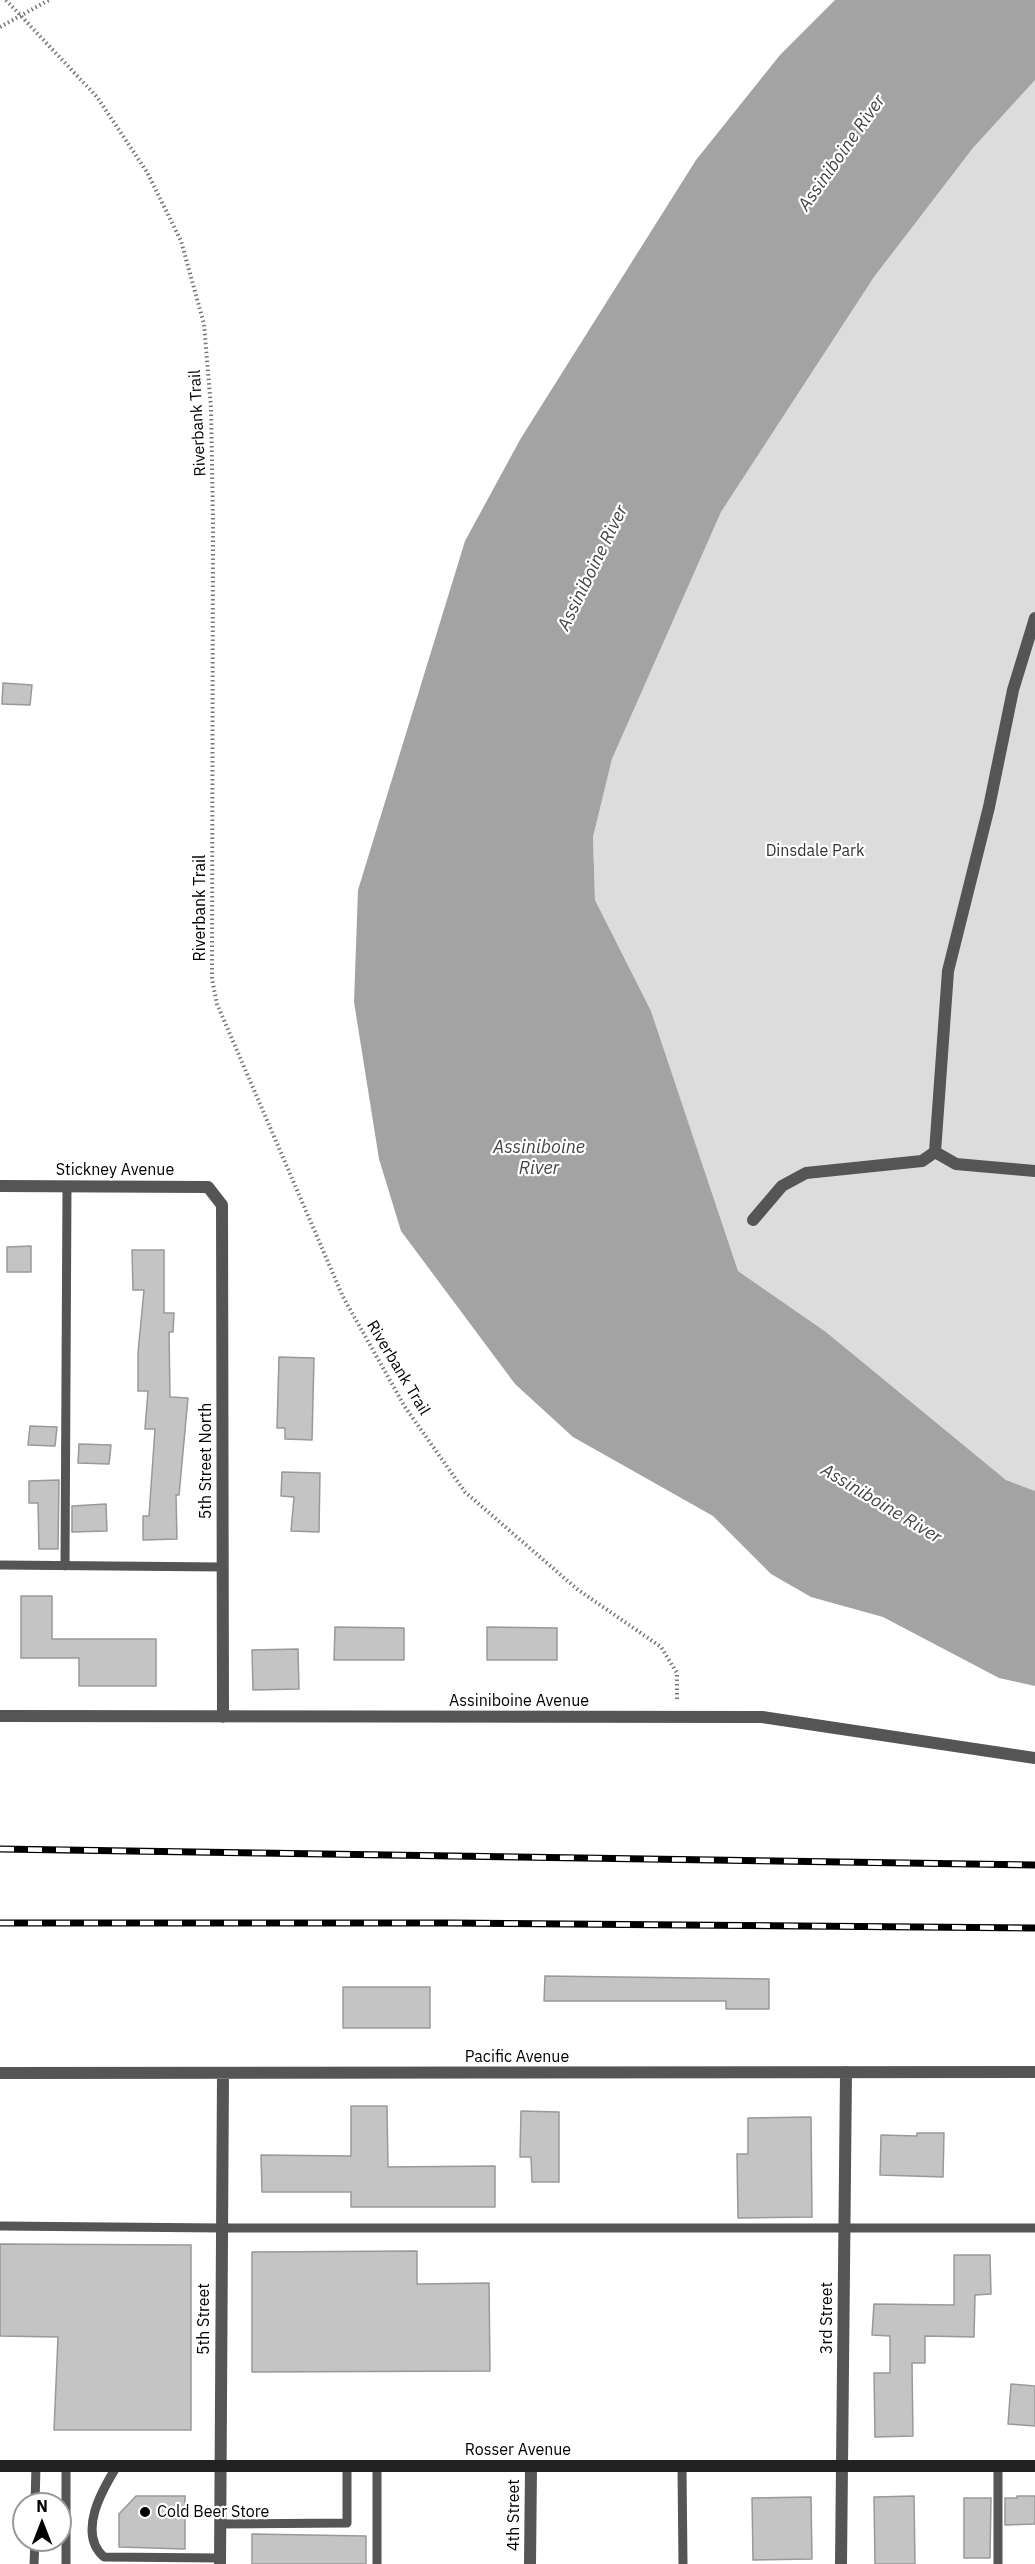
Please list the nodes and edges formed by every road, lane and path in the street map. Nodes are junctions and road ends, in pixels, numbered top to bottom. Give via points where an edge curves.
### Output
1 (6, 0) edge
2 (49, 0) edge
3 (21, 14) junction
4 (0, 27) edge
5 (1035, 618) edge
6 (935, 1152) junction
7 (1035, 1171) edge
8 (0, 1186) edge
9 (67, 1186) junction
10 (222, 1204) joint
11 (753, 1220) dead end
12 (0, 1565) edge
13 (65, 1566) junction
14 (223, 1568) junction
15 (0, 1716) edge
16 (223, 1717) junction
17 (678, 1717) junction
18 (1035, 1758) edge
19 (846, 2072) junction
20 (1035, 2072) edge
21 (0, 2073) edge
22 (223, 2074) junction
23 (0, 2226) edge
24 (221, 2228) junction
25 (845, 2228) junction
26 (1035, 2228) edge
27 (0, 2466) edge
28 (36, 2466) junction
29 (66, 2466) junction
30 (117, 2466) junction
31 (220, 2466) junction
32 (347, 2466) junction
33 (377, 2466) junction
34 (998, 2466) junction
35 (1035, 2466) edge
36 (531, 2467) junction
37 (682, 2467) junction
38 (843, 2467) junction
39 (35, 2492) edge
40 (220, 2524) junction
41 (220, 2561) edge
42 (66, 2564) edge
43 (377, 2564) edge
44 (530, 2564) edge
45 (683, 2564) edge
46 (841, 2564) edge
47 (998, 2564) edge

1 - 3 path, Riverbank Trail
2 - 3 path
3 - 4 path
3 - 17 path, Riverbank Trail via 97,97 147,172 181,242 204,324 213,510 212,979 217,1004 343,1297 405,1407 465,1492 577,1589 662,1647 677,1673
5 - 6 street via 1013,690 948,971
6 - 7 street via 956,1164
6 - 11 street via 922,1161 806,1173 782,1186
8 - 9 street, Stickney Avenue
9 - 10 street, Stickney Avenue via 208,1187
9 - 13 lane
10 - 14 street, 5th Street North
12 - 13 lane
13 - 14 lane
14 - 16 street, 5th Street North
15 - 16 street, Assiniboine Avenue
16 - 17 street, Assiniboine Avenue
17 - 18 street, Assiniboine Avenue via 762,1717
19 - 20 street, Pacific Avenue
19 - 22 street, Pacific Avenue
19 - 25 street, 3rd Street
21 - 22 street, Pacific Avenue
22 - 24 street, 5th Street
23 - 24 lane
24 - 25 lane
24 - 31 street, 5th Street
25 - 26 lane
25 - 38 street, 3rd Street
27 - 28 street, Rosser Avenue
28 - 29 street, Rosser Avenue
28 - 39 lane
29 - 30 street, Rosser Avenue
29 - 42 lane
30 - 31 street, Rosser Avenue
30 - 41 lane via 101,2491 93,2518 97,2548 104,2557
31 - 32 street, Rosser Avenue
31 - 40 street, 5th Street
32 - 33 street, Rosser Avenue
32 - 40 lane via 347,2523
33 - 36 street, Rosser Avenue
33 - 43 lane
34 - 35 street, Rosser Avenue
34 - 38 street, Rosser Avenue
34 - 47 lane
36 - 37 street, Rosser Avenue
36 - 44 street, 4th Street
37 - 38 street, Rosser Avenue
37 - 45 lane
38 - 46 street, 3rd Street
40 - 41 street, 5th Street

